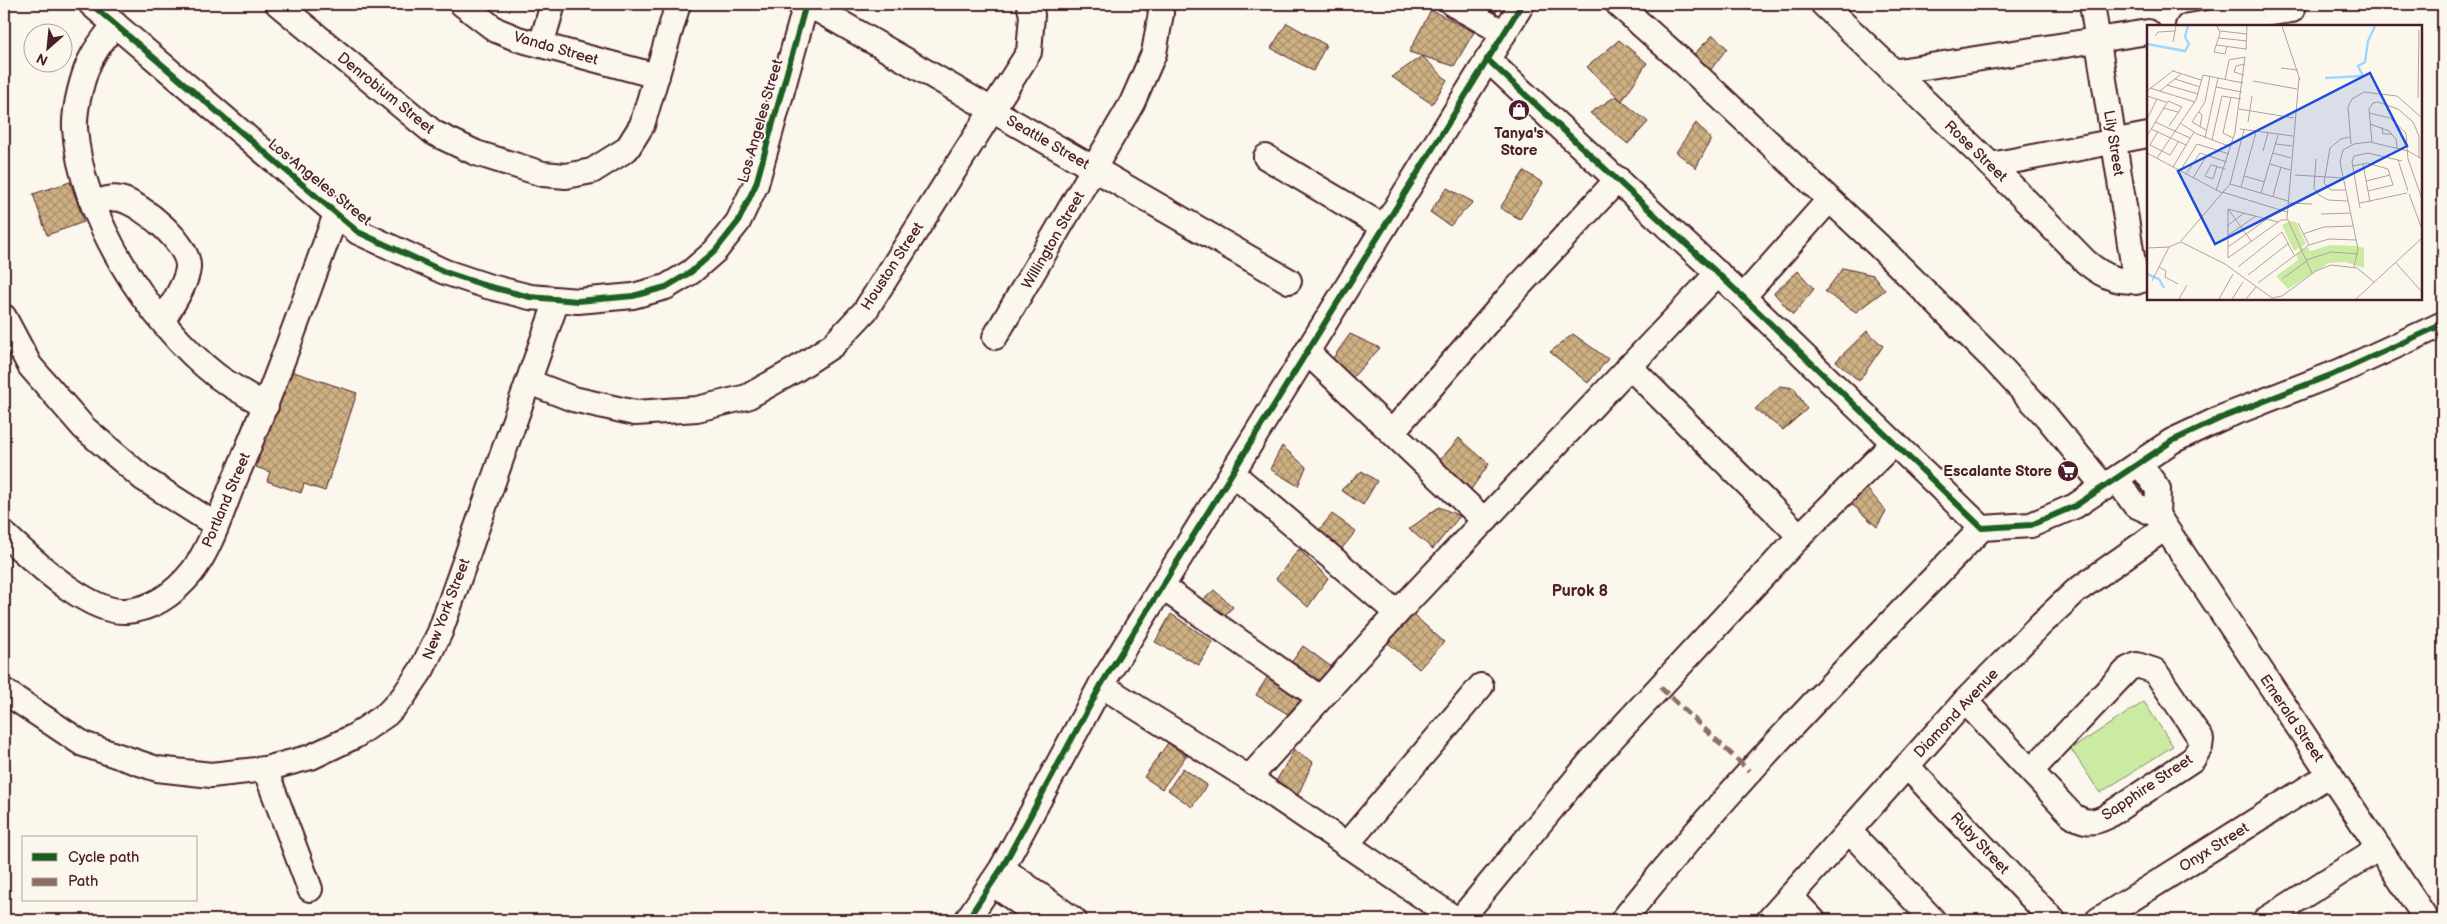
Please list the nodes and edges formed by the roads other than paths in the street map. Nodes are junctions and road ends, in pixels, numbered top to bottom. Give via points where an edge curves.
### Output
1 (90, 4) edge
2 (278, 4) edge
3 (462, 4) edge
4 (553, 4) edge
5 (678, 4) edge
6 (807, 4) edge
7 (1028, 4) edge
8 (1159, 4) edge
9 (1453, 4) edge
10 (1522, 4) edge
11 (1618, 4) edge
12 (1823, 4) edge
13 (2092, 4) edge
14 (2290, 13) edge
15 (115, 24) junction
16 (2196, 25) edge
17 (2147, 32) edge
18 (1504, 33) junction
19 (2098, 40) junction
20 (541, 45) junction
21 (1487, 58) junction
22 (1892, 72) junction
23 (657, 76) junction
24 (991, 110) junction
25 (2147, 135) edge
26 (2114, 142) junction
27 (1266, 157) dead end
28 (1991, 165) junction
29 (1094, 169) junction
30 (1618, 180) junction
31 (1829, 200) junction
32 (94, 203) junction
33 (336, 214) junction
34 (1384, 227) junction
35 (1718, 273) junction
36 (1288, 281) dead end
37 (2142, 281) edge
38 (1743, 297) junction
39 (557, 300) junction
40 (4, 317) edge
41 (163, 321) junction
42 (2443, 324) edge
43 (995, 337) dead end
44 (1307, 352) junction
45 (1629, 366) junction
46 (529, 382) junction
47 (266, 406) junction
48 (1392, 432) junction
49 (1894, 443) junction
50 (2140, 464) junction
51 (1232, 473) junction
52 (2111, 484) junction
53 (1485, 521) junction
54 (2161, 522) junction
55 (216, 525) junction
56 (1982, 528) junction
57 (4, 534) edge
58 (1800, 536) junction
59 (1162, 587) junction
60 (1397, 613) junction
61 (1102, 684) junction
62 (1481, 686) dead end
63 (4, 691) edge
64 (1320, 698) junction
65 (1965, 701) junction
66 (1907, 766) junction
67 (265, 770) junction
68 (2031, 771) junction
69 (2330, 774) junction
70 (1249, 778) junction
71 (1849, 831) junction
72 (1346, 845) junction
73 (2379, 848) junction
74 (997, 876) junction
75 (310, 889) dead end
76 (1790, 896) junction
77 (966, 917) edge
78 (1044, 920) edge
79 (1074, 920) edge
80 (1459, 920) edge
81 (1623, 920) edge
82 (1769, 920) edge
83 (1813, 920) edge
84 (1933, 920) edge
85 (2053, 920) edge
86 (2098, 920) edge
87 (2265, 920) edge
88 (2427, 920) edge

1 - 15 street, Los Angeles Street
2 - 23 street, Denrobium Street via 434,133 476,153 543,174 566,176 592,171 628,149 642,125
3 - 20 street, Vanda Street via 496,30
4 - 20 street
5 - 23 street, Denrobium Street
6 - 24 street, Seattle Street
6 - 39 street, Los Angeles Street via 756,184 738,222 715,251 691,272 666,287 633,296
7 - 24 street, Houston Street via 1032,14 1028,52
8 - 29 street, Willington Street via 1161,13 1154,53 1132,103
9 - 18 street
10 - 18 street
11 - 31 street
12 - 22 street, Rose Street
13 - 19 street, Lily Street
14 - 16 street
15 - 32 street via 92,55 77,108 75,127 81,168
15 - 33 street, Los Angeles Street
17 - 19 street
18 - 21 street
19 - 22 street
19 - 26 street, Lily Street
20 - 23 street, Vanda Street
21 - 30 street
21 - 34 street
22 - 28 street, Rose Street
24 - 29 street, Seattle Street
24 - 46 street, Houston Street via 865,311 832,344 795,370 746,397 697,410 635,413 573,399
25 - 26 street
26 - 28 street
26 - 37 street, Lily Street
27 - 34 street
28 - 37 street, Rose Street via 2097,272 2113,279
29 - 36 street, Seattle Street
29 - 43 street, Willington Street
30 - 35 street
30 - 48 street via 1508,298
31 - 38 street
31 - 52 street via 1996,361
32 - 41 street via 125,272
32 - 41 street via 111,198 122,200 166,229 182,246 188,269
33 - 39 street, Los Angeles Street via 358,232 444,272 530,297
33 - 47 street, Portland Street
34 - 44 street
35 - 38 street
35 - 45 street
38 - 49 street
39 - 46 street, New York Street
40 - 55 street via 30,366 84,428 144,480
41 - 47 street via 186,348 218,376
42 - 50 street via 2341,371 2221,418 2172,441
44 - 48 street
44 - 51 street
45 - 53 street
45 - 58 street
46 - 67 street, New York Street via 440,632 408,690 387,714 355,736 311,757
47 - 55 street, Portland Street
48 - 53 street
49 - 56 street
49 - 58 street
50 - 52 street
50 - 54 street via 2158,490
51 - 59 street
51 - 60 street
52 - 54 street
52 - 56 street via 2075,506 2031,525
53 - 60 street
54 - 65 street, Diamond Avenue via 2042,623
54 - 69 street, Emerald Street
55 - 57 street, Portland Street via 193,570 180,586 165,599 124,612 98,605 69,590
56 - 81 street via 1749,771
58 - 80 street via 1591,761
59 - 61 street
59 - 64 street
60 - 64 street
61 - 70 street
61 - 74 street
62 - 72 street
63 - 67 street, New York Street via 83,744 157,769 211,775
64 - 70 street
65 - 66 street, Diamond Avenue
65 - 68 street, Sapphire Street
66 - 71 street, Diamond Avenue
66 - 85 street, Ruby Street
67 - 75 street
68 - 68 street, Sapphire Street via 2128,669 2137,665 2155,671 2201,738 2193,759 2106,817 2091,822 2071,814
69 - 73 street, Emerald Street
69 - 86 street, Onyx Street
70 - 72 street
71 - 76 street, Diamond Avenue
71 - 84 street
72 - 80 street
73 - 87 street
73 - 88 street, Emerald Street
74 - 77 street
74 - 78 street
74 - 79 street
76 - 82 street, Diamond Avenue
76 - 83 street

